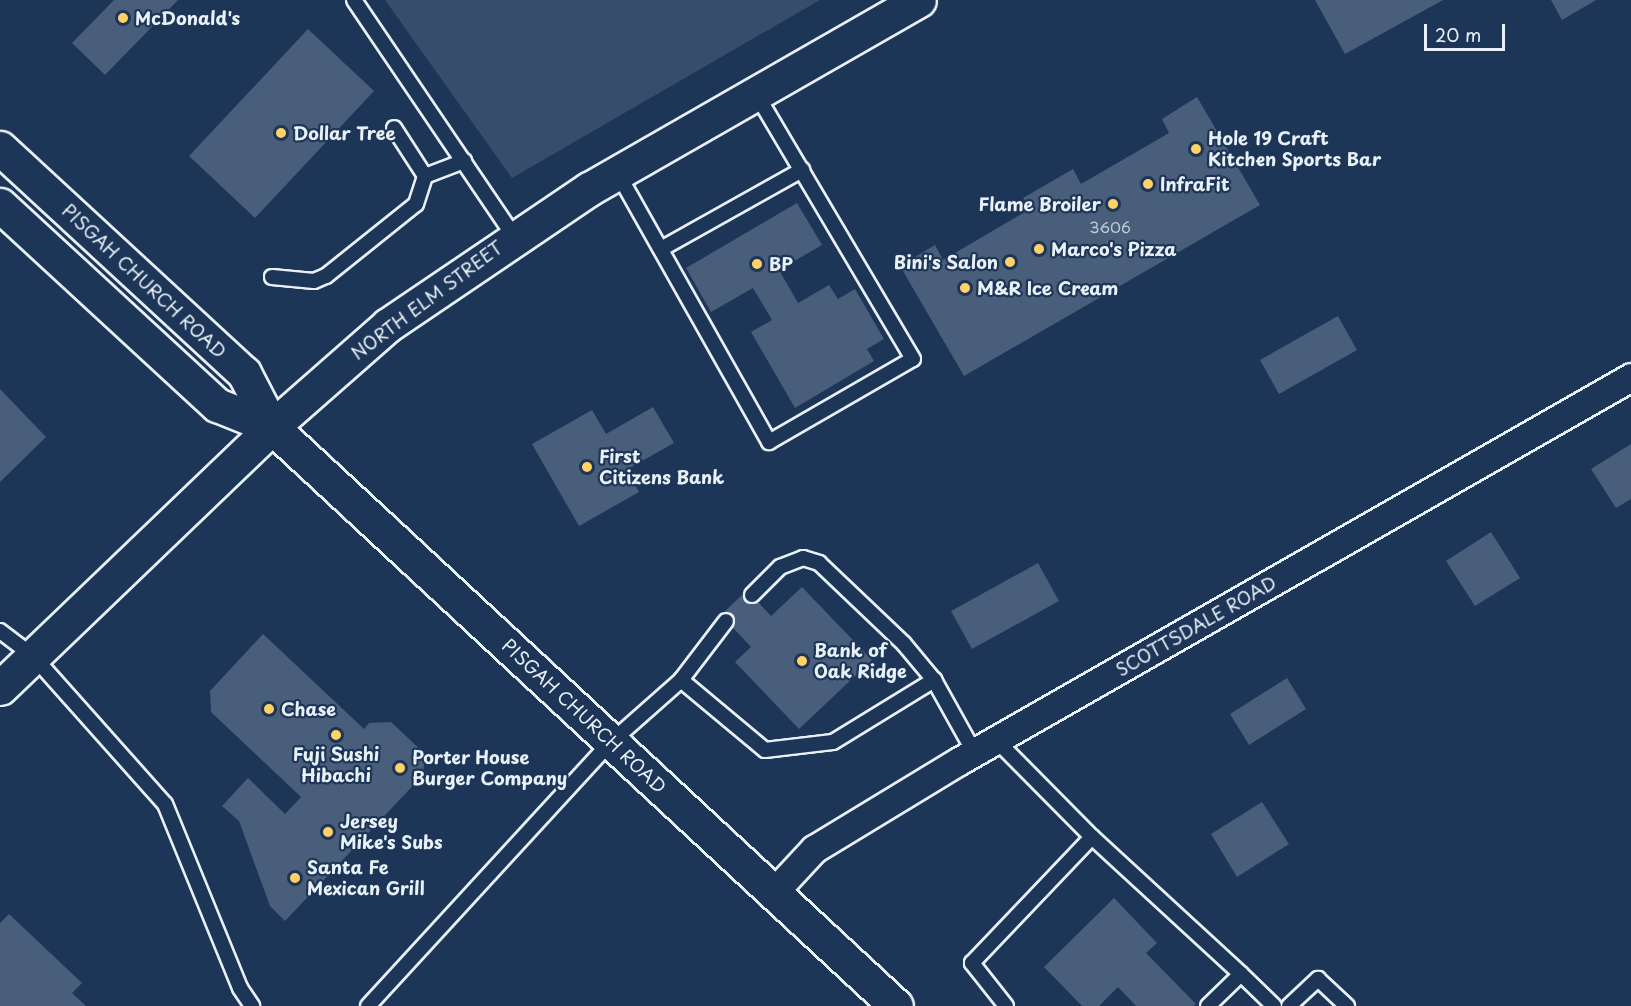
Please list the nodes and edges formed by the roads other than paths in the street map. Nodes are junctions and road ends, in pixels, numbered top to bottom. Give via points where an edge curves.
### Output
1 (354, 0) edge
2 (919, 0) edge
3 (756, 93) junction
4 (394, 128) dead end
5 (0, 148) edge
6 (464, 161) junction
7 (802, 170) junction
8 (617, 172) junction
9 (425, 176) junction
10 (0, 205) edge
11 (514, 236) junction
12 (661, 249) junction
13 (272, 277) dead end
14 (1631, 378) edge
15 (272, 427) junction
16 (752, 595) dead end
17 (726, 621) dead end
18 (0, 631) edge
19 (33, 656) junction
20 (681, 680) junction
21 (934, 680) junction
22 (0, 688) edge
23 (611, 742) junction
24 (985, 746) junction
25 (1092, 837) junction
26 (774, 892) junction
27 (1241, 974) junction
28 (888, 1004) edge
29 (252, 1006) edge
30 (368, 1006) edge
31 (1006, 1006) edge
32 (1208, 1006) edge
33 (1274, 1006) edge
34 (1289, 1006) edge
35 (1347, 1006) edge

1 - 6 lane
2 - 3 main road, NORTH ELM STREET
3 - 7 lane
3 - 8 main road, NORTH ELM STREET
4 - 9 lane
5 - 15 main road, PISGAH CHURCH ROAD via 244,373
6 - 9 lane
6 - 11 lane
7 - 12 lane
7 - 12 lane via 913,359 769,442
8 - 11 main road, NORTH ELM STREET
8 - 12 lane
9 - 13 lane via 416,204 326,276 314,281
10 - 15 main road, PISGAH CHURCH ROAD via 217,405
11 - 15 main road, NORTH ELM STREET via 388,325
14 - 24 street, SCOTTSDALE ROAD
15 - 19 main road, NORTH ELM STREET
15 - 23 main road, PISGAH CHURCH ROAD
16 - 21 lane via 780,567 802,558 819,563 888,627
17 - 20 lane
18 - 19 lane
19 - 22 main road, NORTH ELM STREET
19 - 29 lane via 165,804 240,988
20 - 21 lane via 765,750 833,742
20 - 23 lane
21 - 24 lane
23 - 26 main road, PISGAH CHURCH ROAD
23 - 30 lane
24 - 25 lane
24 - 26 street, SCOTTSDALE ROAD via 814,849
25 - 27 lane
25 - 31 lane via 972,963
26 - 28 main road, PISGAH CHURCH ROAD
27 - 32 lane
27 - 33 lane
34 - 35 lane via 1318,979

